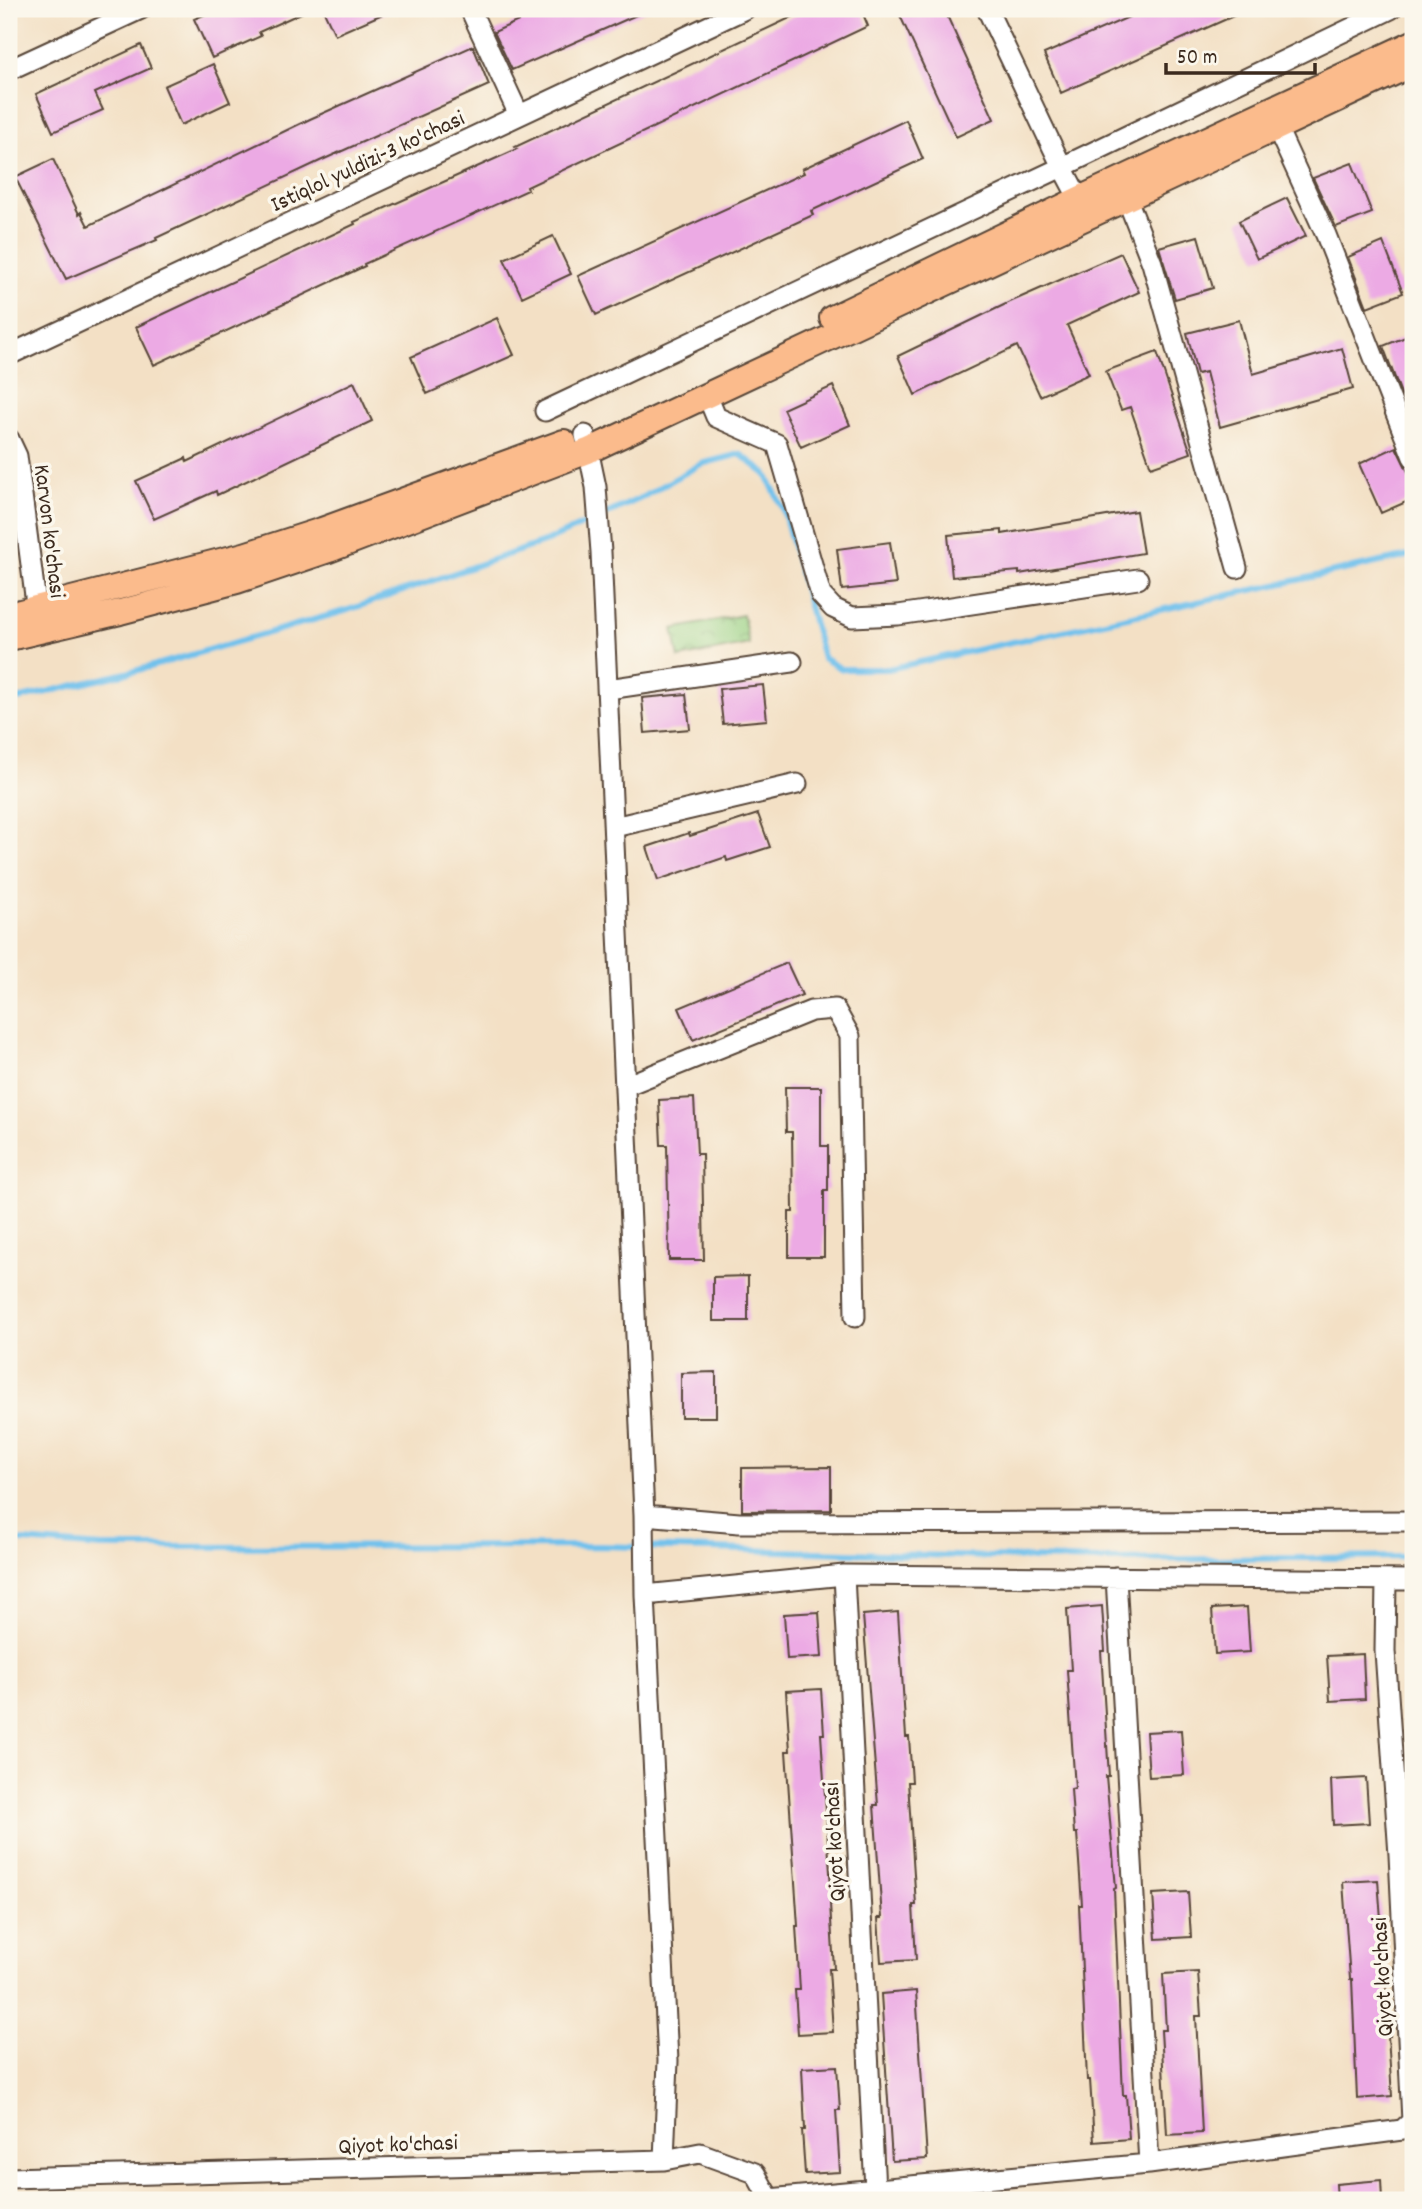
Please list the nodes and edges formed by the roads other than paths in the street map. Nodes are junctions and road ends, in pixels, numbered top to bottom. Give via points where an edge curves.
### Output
1 (141, 9) edge
2 (470, 9) edge
3 (745, 9) edge
4 (987, 9) edge
5 (1391, 9) edge
6 (1413, 43) edge
7 (1413, 64) edge
8 (9, 70) edge
9 (519, 115) junction
10 (1277, 128) junction
11 (1062, 167) junction
12 (1079, 198) junction
13 (1128, 199) junction
14 (9, 355) edge
15 (707, 395) junction
16 (545, 411) dead end
17 (9, 439) edge
18 (586, 443) junction
19 (1413, 457) edge
20 (1237, 568) dead end
21 (1138, 579) dead end
22 (9, 615) edge
23 (38, 620) junction
24 (9, 638) edge
25 (792, 662) dead end
26 (608, 689) junction
27 (797, 784) dead end
28 (614, 827) junction
29 (625, 1086) junction
30 (855, 1317) dead end
31 (644, 1515) junction
32 (1413, 1521) edge
33 (844, 1575) junction
34 (1116, 1577) junction
35 (1386, 1580) junction
36 (1413, 1580) edge
37 (645, 1595) junction
38 (1413, 2123) edge
39 (664, 2160) junction
40 (1149, 2164) junction
41 (9, 2178) edge
42 (875, 2190) junction
43 (769, 2199) edge

1 - 8 street
2 - 9 street
3 - 9 street, Istiqlol yuldizi-3 ko'chasi
4 - 11 street
5 - 11 street
6 - 12 main road
7 - 10 main road
9 - 14 street, Istiqlol yuldizi-3 ko'chasi
10 - 13 main road
10 - 19 street via 1326,235
11 - 12 street
11 - 16 street
12 - 18 main road
13 - 15 main road
13 - 20 street via 1152,263
15 - 18 main road
15 - 21 street via 716,417 777,444 821,595 833,608 852,617 898,615
17 - 23 street, Karvon ko'chasi via 17,456
18 - 23 main road
18 - 26 street via 596,487
22 - 23 main road
23 - 24 main road
25 - 26 street
26 - 28 street
27 - 28 street
28 - 29 street
29 - 30 street via 811,1011 835,1009 850,1036
29 - 31 street
31 - 32 street via 739,1524
31 - 37 street
33 - 34 street
33 - 37 street
33 - 42 street, Qiyot ko'chasi
34 - 35 street
34 - 40 street
35 - 36 street
35 - 38 street, Qiyot ko'chasi via 1385,1651
37 - 39 street via 667,2061
38 - 40 street, Qiyot ko'chasi via 1402,2130
39 - 41 street, Qiyot ko'chasi
39 - 43 street, Qiyot ko'chasi via 700,2152 755,2173
40 - 42 street, Qiyot ko'chasi
42 - 43 street, Qiyot ko'chasi

